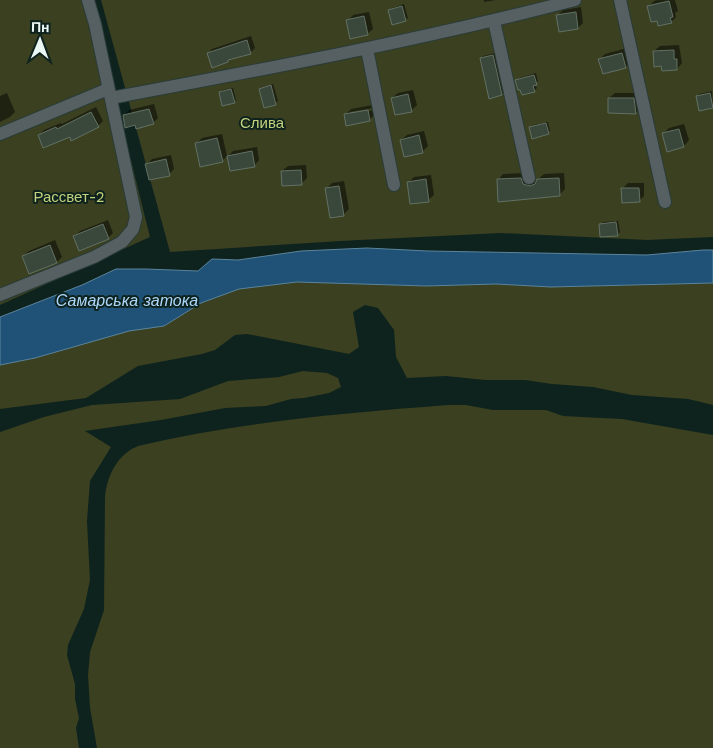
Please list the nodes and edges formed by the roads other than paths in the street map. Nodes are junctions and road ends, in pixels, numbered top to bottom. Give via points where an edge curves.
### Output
1 (88, 0) edge
2 (575, 0) edge
3 (620, 0) edge
4 (494, 21) junction
5 (367, 49) junction
6 (109, 94) junction
7 (0, 134) edge
8 (528, 178) dead end
9 (394, 185) dead end
10 (664, 202) dead end
11 (0, 295) edge

1 - 6 lane
2 - 4 lane
3 - 10 lane
4 - 5 lane
4 - 8 lane
5 - 6 lane
5 - 9 lane
6 - 7 lane
6 - 11 lane via 136,217 133,229 122,242 94,257

